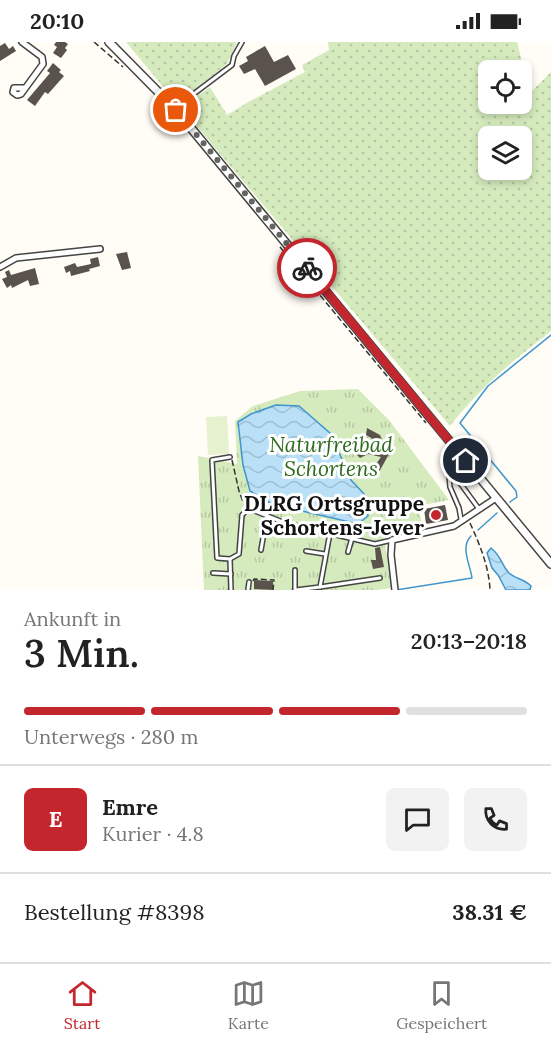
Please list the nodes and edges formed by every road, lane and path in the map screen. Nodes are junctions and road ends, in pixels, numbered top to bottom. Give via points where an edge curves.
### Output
1 (22, 42) edge
2 (94, 42) edge
3 (109, 42) edge
4 (242, 42) edge
5 (130, 72) dead end
6 (25, 88) dead end
7 (175, 108) junction
8 (274, 240) dead end
9 (100, 249) dead end
10 (0, 267) edge
11 (428, 426) dead end
12 (230, 457) joint
13 (496, 498) junction
14 (479, 509) junction
15 (247, 510) junction
16 (267, 515) junction
17 (465, 519) junction
18 (330, 533) junction
19 (352, 538) junction
20 (392, 540) junction
21 (261, 550) dead end
22 (306, 551) dead end
23 (348, 552) dead end
24 (326, 554) junction
25 (230, 560) junction
26 (551, 564) edge
27 (295, 570) dead end
28 (213, 573) dead end
29 (231, 574) junction
30 (380, 578) dead end
31 (251, 582) joint
32 (320, 587) junction
33 (395, 588) edge
34 (231, 590) edge
35 (248, 590) edge
36 (273, 590) edge
37 (295, 590) edge
38 (490, 590) edge

1 - 6 street via 42,57 43,64
2 - 5 path
3 - 7 street
4 - 7 lane via 232,65
7 - 13 street
8 - 11 path
9 - 10 street via 16,258
12 - 15 path
12 - 25 lane via 212,460 217,558
13 - 14 street
13 - 26 street
14 - 17 street
14 - 17 lane via 452,472 448,476 450,487
15 - 16 lane
15 - 25 lane via 242,515 239,554
16 - 18 lane
16 - 21 lane
17 - 20 street via 454,526
17 - 38 path via 483,551
18 - 19 lane
18 - 24 lane
19 - 20 lane via 375,544
19 - 23 lane
20 - 33 street
22 - 24 lane
24 - 32 lane
25 - 29 lane
27 - 37 lane
28 - 29 lane
29 - 34 lane
30 - 32 lane
31 - 35 lane
31 - 36 path via 274,580
32 - 37 lane

